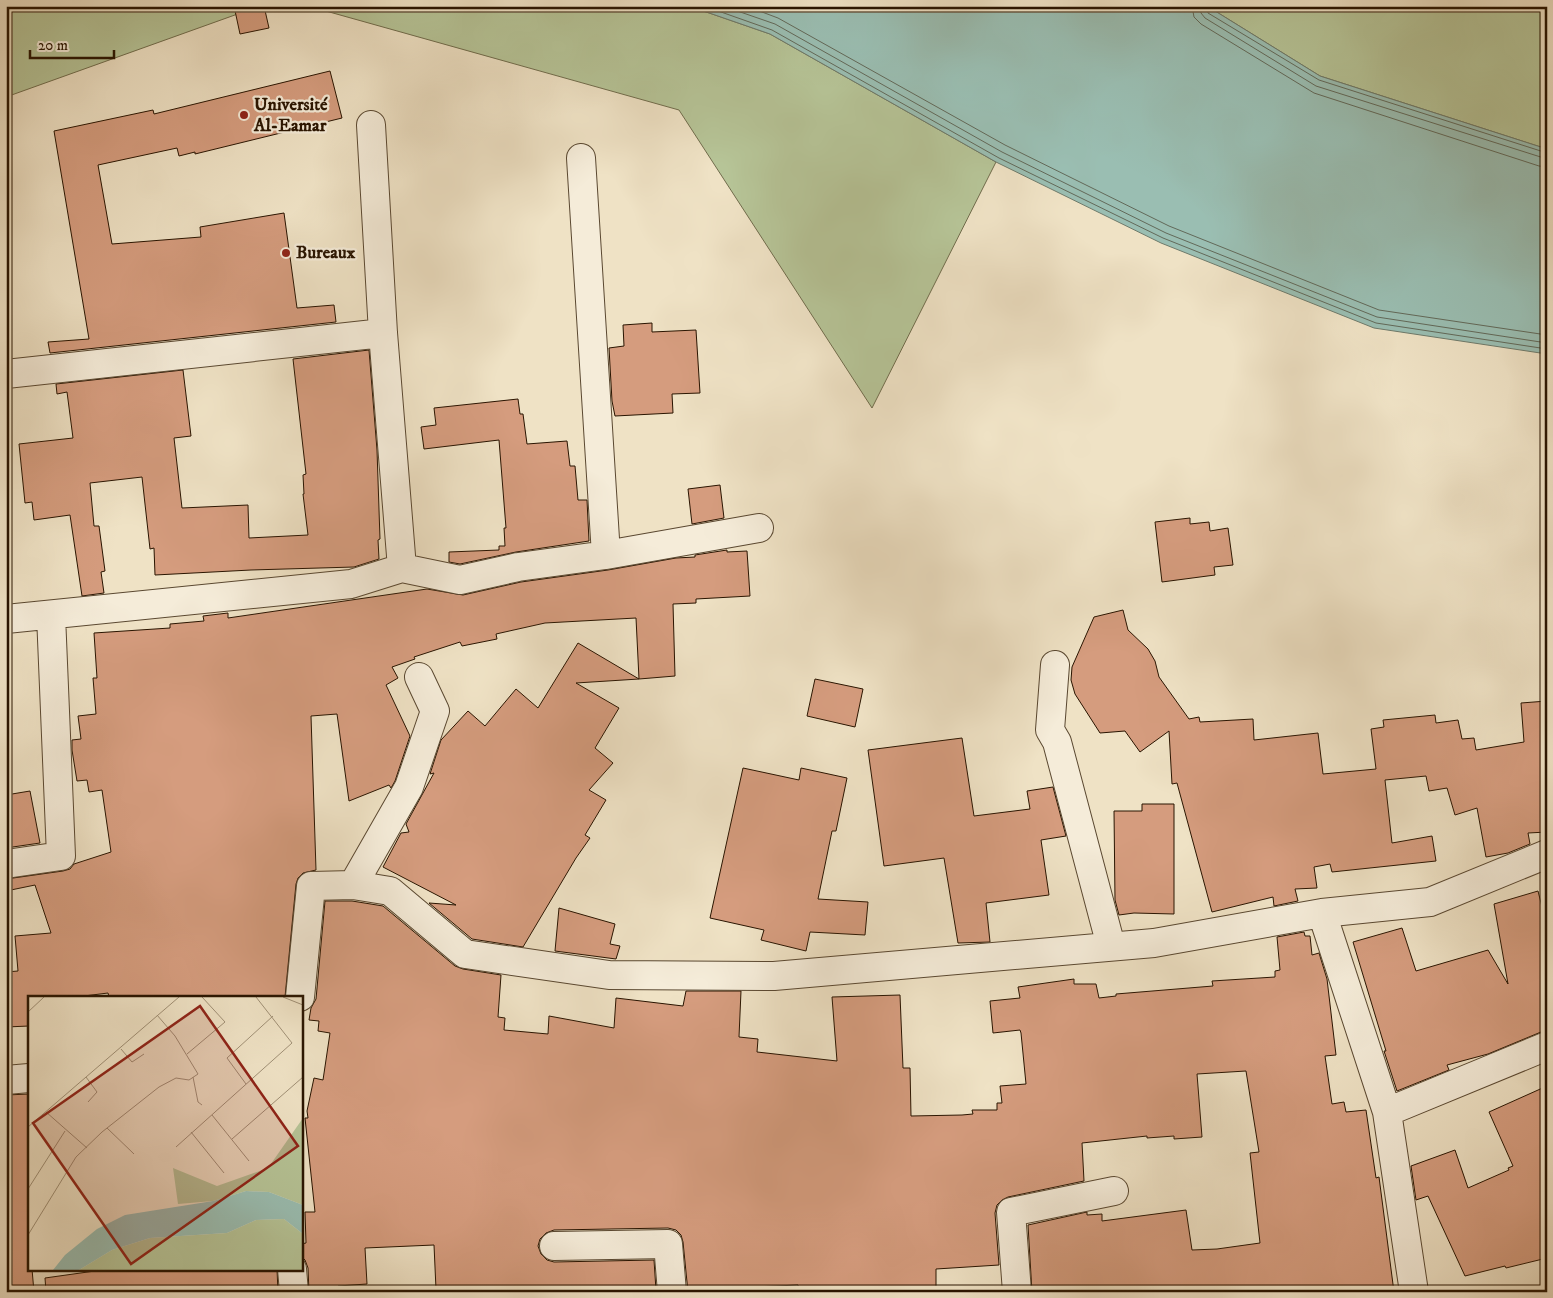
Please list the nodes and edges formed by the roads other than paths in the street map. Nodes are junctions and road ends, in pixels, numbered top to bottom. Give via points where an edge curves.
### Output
1 (371, 125) dead end
2 (581, 158) dead end
3 (383, 333) junction
4 (6, 374) edge
5 (759, 528) dead end
6 (606, 555) junction
7 (402, 568) junction
8 (51, 615) junction
9 (6, 619) edge
10 (1054, 666) dead end
11 (419, 677) dead end
12 (1547, 854) edge
13 (6, 864) edge
14 (354, 885) junction
15 (1322, 913) junction
16 (1111, 946) junction
17 (300, 996) edge
18 (1547, 1046) edge
19 (28, 1078) edge
20 (6, 1080) edge
21 (1387, 1112) junction
22 (1114, 1191) dead end
23 (554, 1246) dead end
24 (292, 1270) edge
25 (294, 1292) edge
26 (672, 1292) edge
27 (1017, 1292) edge
28 (1414, 1292) edge

1 - 3 street
2 - 6 street
3 - 4 street
3 - 7 street
5 - 6 street
6 - 7 street via 518,567 460,580
7 - 8 street via 351,584
8 - 9 street
8 - 13 street via 61,856
10 - 16 street via 1050,730 1057,742
11 - 14 street via 435,711 409,787
12 - 15 street via 1430,902
14 - 16 street via 390,891 465,954 609,975 774,976
14 - 17 street via 311,886
15 - 16 street via 1154,943
15 - 21 street
18 - 21 street
19 - 20 street
21 - 28 street
22 - 27 street via 1011,1212
23 - 26 street via 668,1244
24 - 25 street

